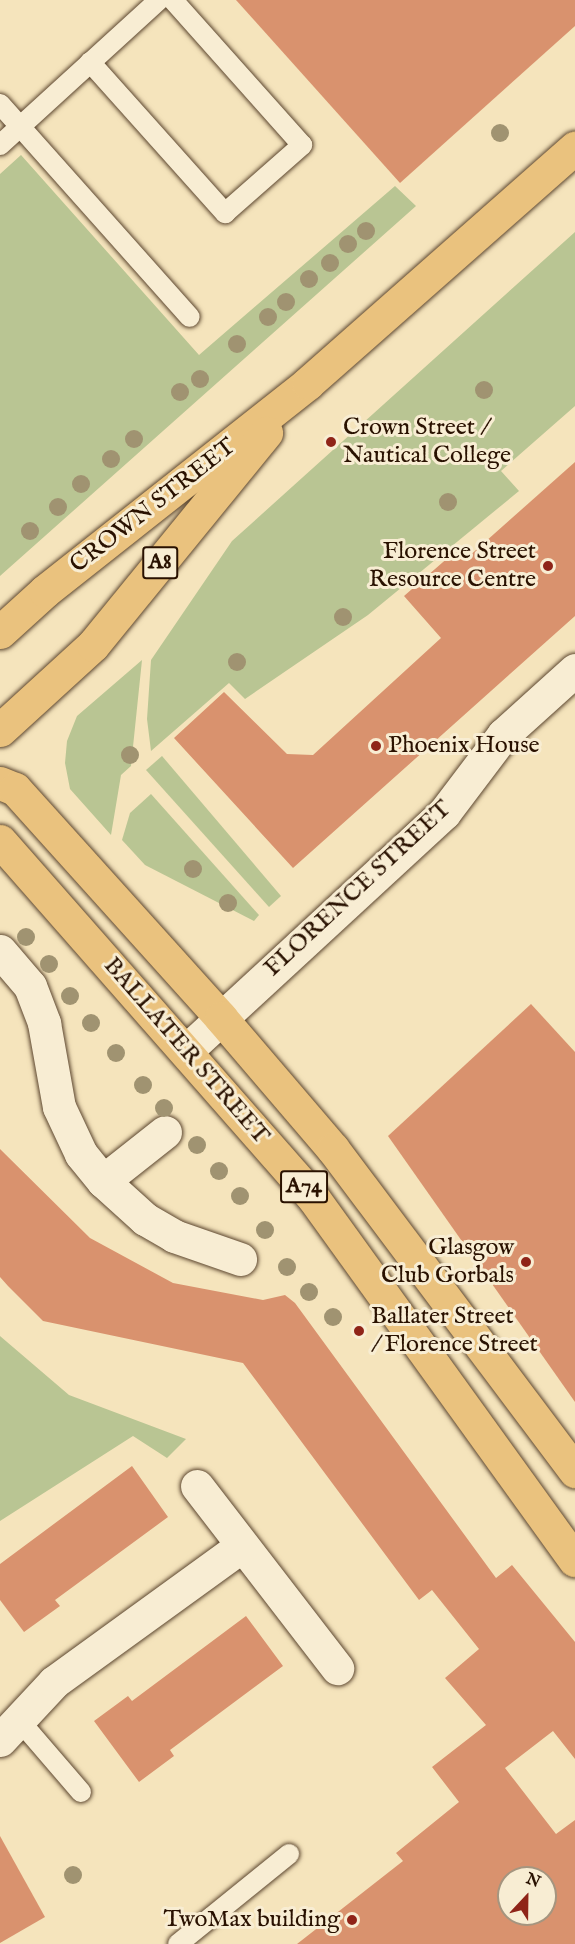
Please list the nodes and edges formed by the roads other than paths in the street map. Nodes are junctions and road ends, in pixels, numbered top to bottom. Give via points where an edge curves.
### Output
1 (159, 0) edge
2 (173, 0) edge
3 (90, 62) junction
4 (0, 104) edge
5 (20, 126) junction
6 (0, 145) edge
7 (575, 148) edge
8 (190, 317) dead end
9 (308, 383) junction
10 (0, 632) edge
11 (575, 670) edge
12 (0, 730) edge
13 (0, 783) edge
14 (0, 841) edge
15 (0, 951) edge
16 (221, 1018) junction
17 (186, 1051) junction
18 (165, 1132) dead end
19 (103, 1181) junction
20 (240, 1259) dead end
21 (575, 1471) edge
22 (197, 1486) dead end
23 (242, 1546) junction
24 (575, 1560) edge
25 (337, 1668) dead end
26 (10, 1730) edge
27 (81, 1792) dead end
28 (289, 1854) dead end
29 (178, 1944) edge

1 - 3 lane
2 - 3 lane via 302,145 225,213
3 - 5 lane
4 - 5 lane
5 - 6 lane
5 - 8 lane
7 - 9 main road, CROWN STREET / A8
9 - 10 main road, CROWN STREET / A8 via 45,591
9 - 12 main road, CROWN STREET / A8 via 93,645
11 - 16 street, FLORENCE STREET via 503,735 444,813
13 - 16 main road, BALLATER STREET / A74 via 15,789
14 - 17 main road, BALLATER STREET / A74
15 - 19 street via 30,986 44,1023 59,1107 81,1154
16 - 17 street, FLORENCE STREET
16 - 21 main road, BALLATER STREET / A74 via 333,1149
17 - 24 main road, BALLATER STREET / A74 via 312,1196
18 - 19 street
19 - 20 street via 145,1219 174,1236
22 - 23 street
23 - 25 street
23 - 26 street via 54,1682
26 - 27 lane
28 - 29 lane

